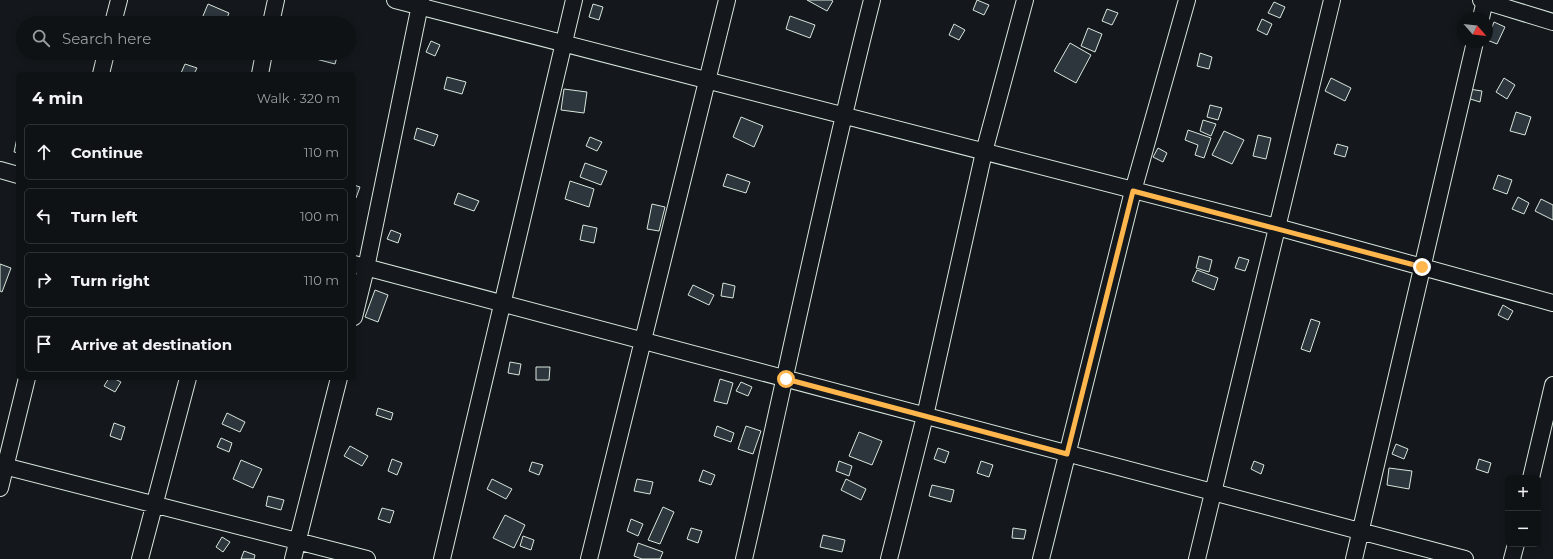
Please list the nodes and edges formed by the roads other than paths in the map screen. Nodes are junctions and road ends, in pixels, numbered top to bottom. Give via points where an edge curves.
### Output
1 (119, 0) edge
2 (276, 0) edge
3 (395, 0) edge
4 (574, 0) edge
5 (727, 0) edge
6 (872, 0) edge
7 (1025, 0) edge
8 (1187, 0) edge
9 (1332, 0) edge
10 (1484, 0) edge
11 (421, 3) edge
12 (1482, 12) edge
13 (115, 16) edge
14 (273, 16) edge
15 (1553, 22) edge
16 (563, 43) junction
17 (1474, 48) edge
18 (104, 60) edge
19 (263, 60) edge
20 (101, 72) edge
21 (260, 72) edge
22 (707, 80) junction
23 (843, 115) junction
24 (984, 152) junction
25 (0, 170) edge
26 (16, 174) edge
27 (1133, 191) junction
28 (1277, 228) junction
29 (360, 266) edge
30 (1422, 267) junction
31 (356, 300) edge
32 (1553, 303) edge
33 (502, 304) junction
34 (642, 341) junction
35 (786, 379) junction
36 (26, 380) edge
37 (187, 380) edge
38 (338, 380) edge
39 (1553, 385) edge
40 (925, 416) junction
41 (1067, 454) junction
42 (3, 466) edge
43 (1532, 475) edge
44 (0, 488) edge
45 (1214, 493) junction
46 (155, 505) junction
47 (1360, 532) junction
48 (298, 541) junction
49 (1515, 547) edge
50 (140, 559) edge
51 (293, 559) edge
52 (367, 559) edge
53 (442, 559) edge
54 (588, 559) edge
55 (744, 559) edge
56 (889, 559) edge
57 (1041, 559) edge
58 (1197, 559) edge
59 (1354, 559) edge
60 (1465, 559) edge
61 (1512, 559) edge

1 - 13 street
2 - 14 street
3 - 11 street
4 - 16 street
5 - 22 street
6 - 23 street
7 - 24 street
8 - 27 street
9 - 28 street
10 - 12 street
10 - 15 street
11 - 16 street
11 - 29 street
16 - 22 street
16 - 33 street
17 - 30 street
18 - 20 street
19 - 21 street
22 - 23 street
22 - 34 street
23 - 24 street
23 - 35 street
24 - 27 street
24 - 40 street
25 - 26 street
27 - 28 street
27 - 41 street
28 - 30 street
28 - 45 street
29 - 31 street
29 - 33 street
30 - 32 street
30 - 47 street
33 - 34 street
33 - 53 street
34 - 35 street
34 - 54 street
35 - 40 street
35 - 55 street
36 - 42 street
37 - 46 street
38 - 48 street
39 - 43 street
40 - 41 street
40 - 56 street
41 - 45 street
41 - 57 street
42 - 44 street
42 - 46 street
45 - 47 street
45 - 58 street
46 - 48 street
46 - 50 street
47 - 59 street
47 - 60 street
48 - 51 street
48 - 52 street
49 - 61 street

